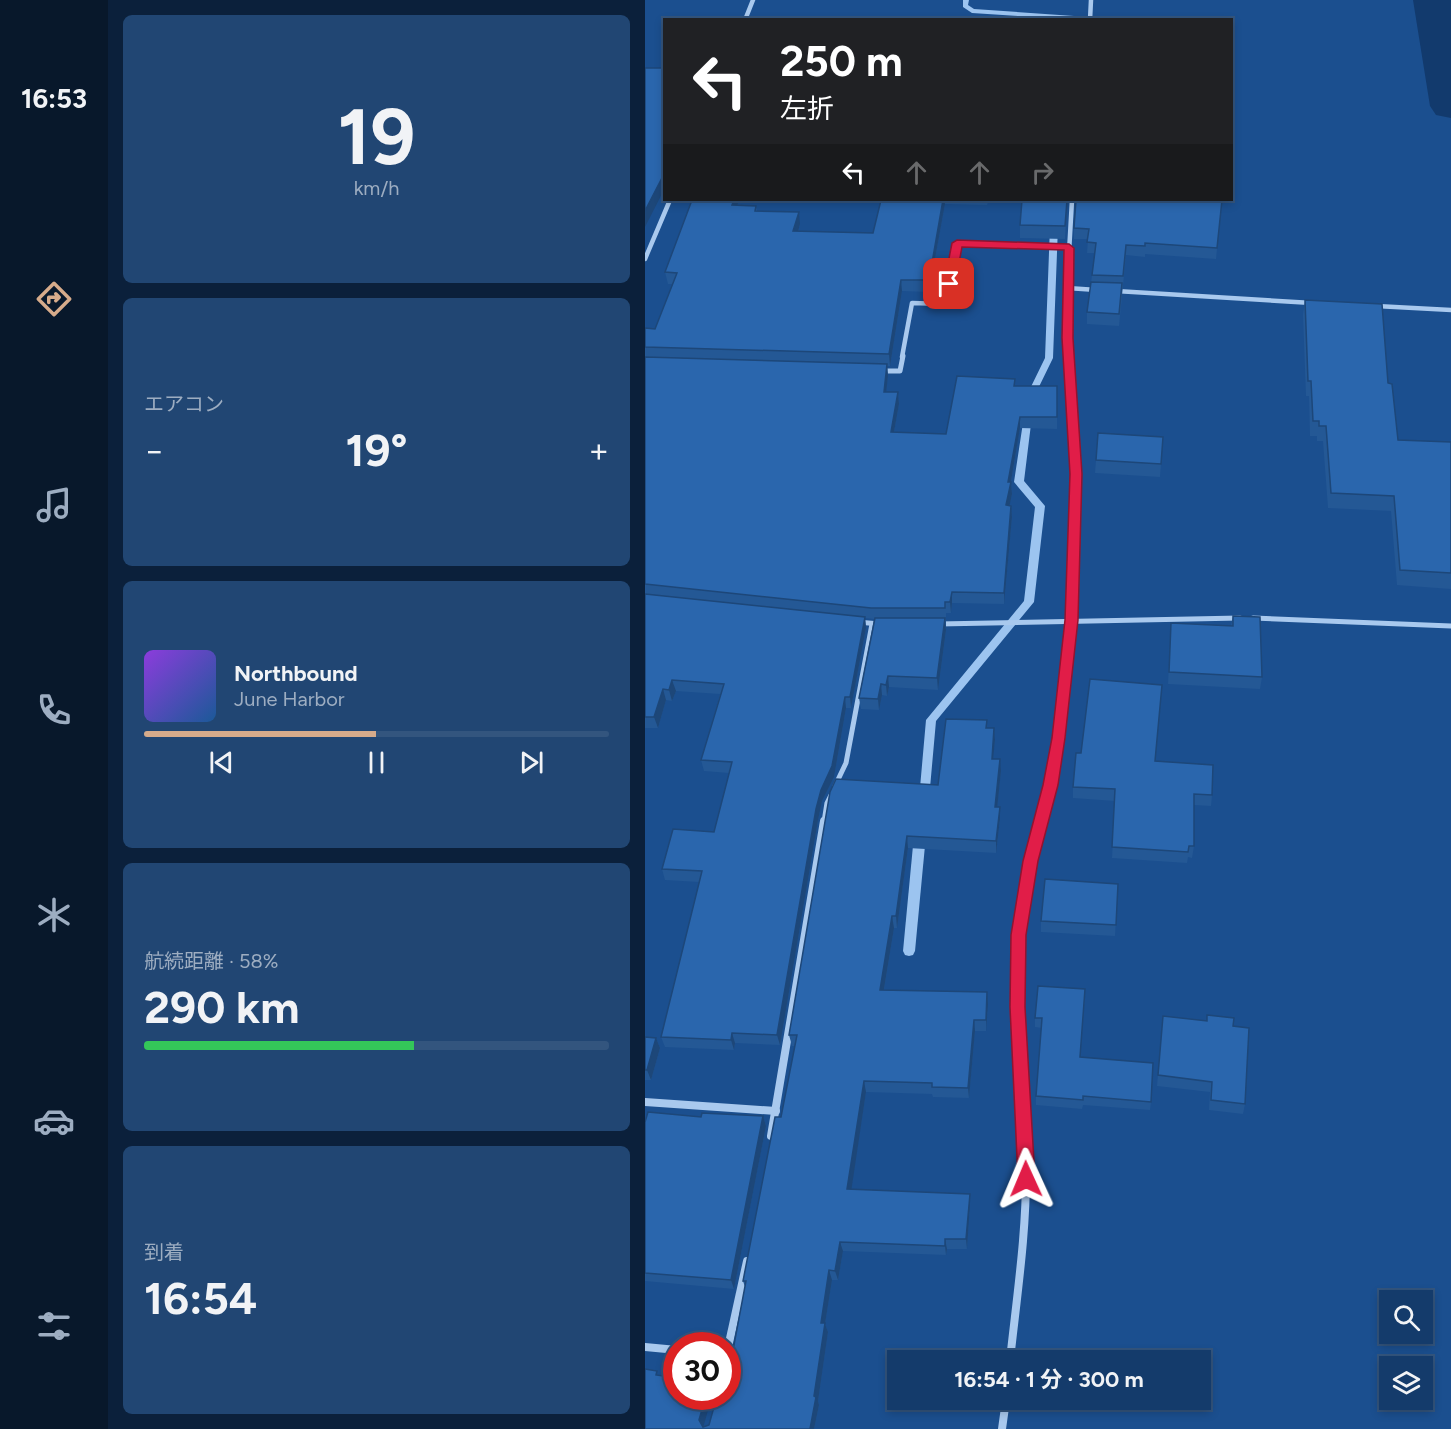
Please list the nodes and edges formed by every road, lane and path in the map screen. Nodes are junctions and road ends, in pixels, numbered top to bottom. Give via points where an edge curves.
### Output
1 (753, 0) edge
2 (1091, 0) edge
3 (746, 18) edge
4 (1090, 18) edge
5 (670, 201) edge
6 (1072, 201) edge
7 (1069, 248) junction
8 (645, 259) edge
9 (1067, 288) junction
10 (1103, 290) edge
11 (1115, 291) edge
12 (1317, 303) edge
13 (1364, 306) edge
14 (1449, 310) edge
15 (877, 370) edge
16 (1072, 620) junction
17 (853, 622) edge
18 (872, 624) junction
19 (891, 624) edge
20 (933, 624) edge
21 (1451, 626) edge
22 (645, 1102) edge
23 (776, 1111) junction
24 (769, 1146) edge
25 (749, 1249) edge
26 (731, 1332) edge
27 (645, 1347) edge
28 (663, 1349) edge
29 (1011, 1350) edge
30 (1004, 1410) edge
31 (1002, 1429) edge

1 - 3 street
2 - 4 street
5 - 8 street
6 - 7 street
7 - 9 street
7 - 15 street via 957,243 945,304 912,303 900,371
9 - 10 street
9 - 16 street via 1076,474
11 - 12 street
13 - 14 street
16 - 20 street
16 - 21 street via 1176,616
16 - 29 street via 1059,738 1018,935 1026,1212
17 - 18 street
18 - 19 street
18 - 23 street via 846,763 827,803
22 - 23 street
23 - 24 street
25 - 26 street
27 - 28 street
30 - 31 street

